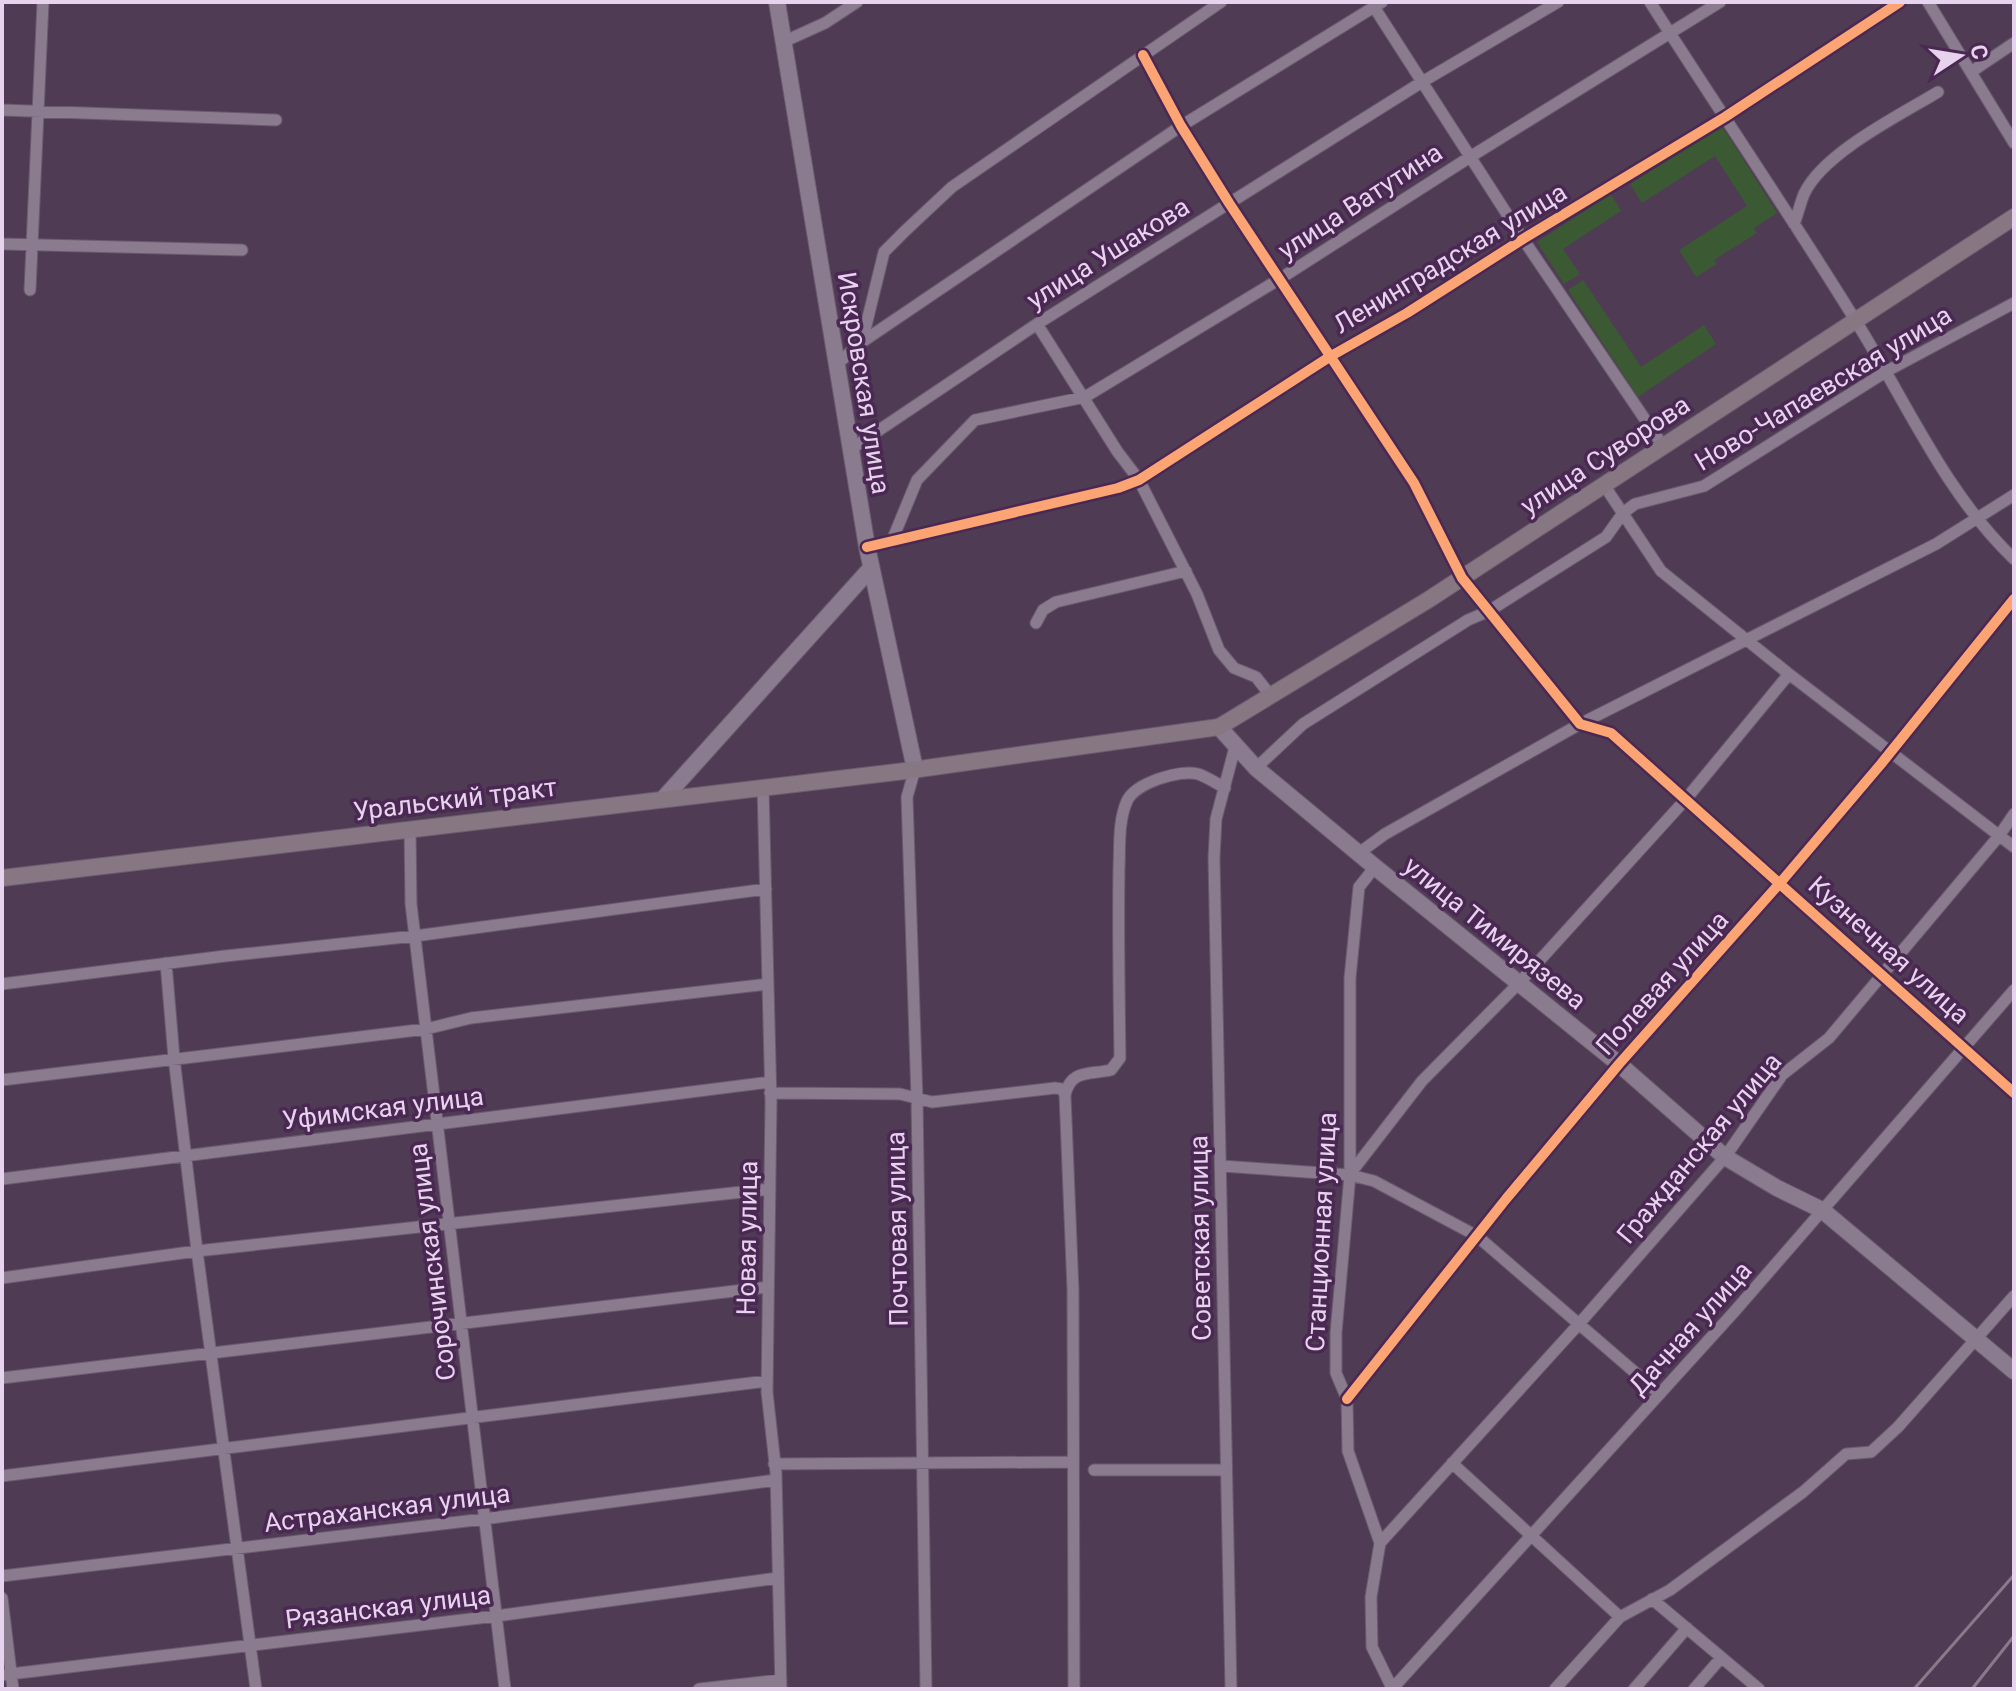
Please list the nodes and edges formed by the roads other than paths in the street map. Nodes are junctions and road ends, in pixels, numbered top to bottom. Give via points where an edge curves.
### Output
1 (43, 2) edge
2 (777, 2) edge
3 (857, 2) edge
4 (1221, 2) edge
5 (1558, 2) edge
6 (1650, 2) edge
7 (1720, 2) edge
8 (1900, 2) edge
9 (1928, 2) edge
10 (1378, 4) edge
11 (1670, 34) junction
12 (783, 42) junction
13 (2014, 43) edge
14 (1143, 55) junction
15 (1971, 72) junction
16 (1422, 82) junction
17 (1938, 92) dead end
18 (2, 110) edge
19 (38, 111) junction
20 (1725, 117) junction
21 (276, 120) dead end
22 (1181, 126) junction
23 (2014, 143) edge
24 (1470, 157) junction
25 (1229, 203) junction
26 (2014, 217) edge
27 (1794, 224) junction
28 (1523, 239) junction
29 (2, 244) edge
30 (32, 245) junction
31 (242, 250) dead end
32 (1278, 280) junction
33 (30, 290) dead end
34 (2014, 303) edge
35 (1856, 320) junction
36 (1037, 324) junction
37 (862, 342) junction
38 (1331, 356) junction
39 (837, 364) junction
40 (1887, 371) junction
41 (1085, 397) junction
42 (1663, 446) junction
43 (851, 449) junction
44 (1139, 480) junction
45 (1604, 485) junction
46 (2014, 495) edge
47 (1623, 513) junction
48 (1976, 518) junction
49 (891, 543) junction
50 (867, 547) junction
51 (2014, 559) edge
52 (871, 568) junction
53 (1186, 571) junction
54 (1462, 578) junction
55 (2014, 599) edge
56 (1489, 611) junction
57 (1036, 623) dead end
58 (1746, 640) junction
59 (1789, 674) junction
60 (1271, 696) junction
61 (1580, 724) junction
62 (1219, 727) junction
63 (1235, 747) junction
64 (1891, 753) junction
65 (1256, 768) junction
66 (915, 769) junction
67 (763, 787) junction
68 (1225, 788) junction
69 (663, 799) junction
70 (1686, 799) junction
71 (2014, 814) edge
72 (410, 829) junction
73 (1999, 836) junction
74 (2014, 847) edge
75 (1359, 853) junction
76 (1375, 867) junction
77 (2, 878) edge
78 (1780, 883) junction
79 (766, 889) junction
80 (415, 936) junction
81 (166, 963) junction
82 (1883, 974) junction
83 (1520, 982) junction
84 (2, 984) edge
85 (768, 984) junction
86 (2014, 990) edge
87 (426, 1029) junction
88 (1965, 1048) junction
89 (174, 1058) junction
90 (1619, 1064) junction
91 (2, 1080) edge
92 (770, 1088) junction
93 (2014, 1093) edge
94 (1065, 1095) junction
95 (917, 1099) junction
96 (438, 1123) junction
97 (187, 1154) junction
98 (1725, 1157) junction
99 (1222, 1166) junction
100 (1350, 1175) junction
101 (2, 1179) edge
102 (770, 1189) junction
103 (1822, 1210) junction
104 (450, 1224) junction
105 (1477, 1236) junction
106 (197, 1251) junction
107 (2, 1278) edge
108 (768, 1287) junction
109 (2014, 1296) edge
110 (461, 1323) junction
111 (1578, 1325) junction
112 (1977, 1340) junction
113 (211, 1353) junction
114 (2014, 1371) edge
115 (2, 1378) edge
116 (767, 1381) junction
117 (1660, 1394) junction
118 (1347, 1399) junction
119 (473, 1416) junction
120 (223, 1449) junction
121 (1072, 1462) junction
122 (921, 1463) junction
123 (1452, 1463) junction
124 (774, 1464) junction
125 (1094, 1470) dead end
126 (1225, 1470) junction
127 (2, 1476) edge
128 (776, 1480) junction
129 (484, 1519) junction
130 (1531, 1535) junction
131 (1380, 1543) junction
132 (237, 1548) junction
133 (2, 1576) edge
134 (778, 1578) junction
135 (2, 1598) edge
136 (1652, 1599) junction
137 (496, 1616) junction
138 (1620, 1617) junction
139 (1687, 1628) junction
140 (250, 1646) junction
141 (1721, 1658) junction
142 (6, 1675) edge
143 (780, 1684) edge
144 (13, 1689) edge
145 (256, 1689) edge
146 (505, 1689) edge
147 (699, 1689) edge
148 (926, 1689) edge
149 (1074, 1689) edge
150 (1231, 1689) edge
151 (1392, 1689) edge
152 (1555, 1689) edge
153 (1634, 1689) edge
154 (1694, 1689) edge
155 (1758, 1689) edge

1 - 19 street
2 - 12 main road, Искровская улица
3 - 12 street
4 - 14 street
5 - 16 street, улица Ушакова
6 - 11 street
7 - 11 street, улица Ватутина
8 - 20 street, Ленинградская улица
9 - 15 street
10 - 16 street
10 - 22 street
11 - 20 street
11 - 24 street, улица Ватутина
12 - 39 main road, Искровская улица
13 - 15 street
14 - 22 street
14 - 37 street via 952,187 884,252
15 - 23 street
16 - 24 street
16 - 25 street, улица Ушакова
17 - 27 street via 1827,163 1805,192
18 - 19 street
19 - 21 street
19 - 30 street
20 - 27 street
20 - 28 street, Ленинградская улица
22 - 25 street
22 - 37 street
24 - 28 street
24 - 32 street, улица Ватутина
25 - 32 street
25 - 36 street, улица Ушакова
26 - 35 main road, улица Суворова
27 - 35 street
28 - 38 street, Ленинградская улица
28 - 42 street
29 - 30 street
30 - 31 street
30 - 33 street
32 - 38 street
32 - 41 street, улица Ватутина
34 - 40 street, Ново-Чапаевская улица
35 - 40 street
35 - 42 main road, улица Суворова
36 - 41 street
36 - 43 street, улица Ушакова
37 - 39 street
38 - 44 street, Ленинградская улица
38 - 54 street via 1414,483
39 - 43 main road, Искровская улица
40 - 47 street, Ново-Чапаевская улица via 1704,486 1635,504
40 - 48 street via 1956,493
41 - 44 street
41 - 49 street, улица Ватутина via 975,420 917,480
42 - 45 main road, улица Суворова
43 - 50 main road, Искровская улица
44 - 49 street, Ленинградская улица
44 - 53 street
45 - 47 street
45 - 54 main road, улица Суворова
46 - 48 street
47 - 56 street, Ново-Чапаевская улица via 1606,537
47 - 58 street via 1661,571
48 - 51 street
48 - 58 street via 1936,544
49 - 50 street, Ленинградская улица
50 - 52 main road, Искровская улица
52 - 66 main road, Искровская улица
52 - 69 main road
53 - 57 street via 1056,602
53 - 60 street via 1219,650 1234,668 1256,677
54 - 56 street
54 - 60 main road, улица Суворова
55 - 64 street, Полевая улица
56 - 61 street
56 - 65 street, Ново-Чапаевская улица via 1303,724
58 - 59 street
58 - 61 street
59 - 64 street
59 - 70 street
60 - 62 main road, улица Суворова
61 - 70 street, Кузнечная улица via 1611,733
61 - 75 street
62 - 63 main road, улица Тимирязева
62 - 66 main road, Уральский тракт
63 - 65 main road, улица Тимирязева
63 - 68 street, Советская улица
64 - 73 street
64 - 78 street, Полевая улица
65 - 75 main road, улица Тимирязева
66 - 67 main road, Уральский тракт
66 - 95 street, Почтовая улица via 907,797
67 - 69 main road, Уральский тракт
67 - 79 street, Новая улица
68 - 94 street via 1186,773 1137,788 1127,800 1117,934 1120,1058 1111,1070 1075,1076
68 - 99 street, Советская улица via 1216,819 1214,858
69 - 72 main road, Уральский тракт
70 - 78 street, Кузнечная улица
70 - 83 street
71 - 73 street, Гражданская улица
72 - 77 main road, Уральский тракт
72 - 80 street, Сорочинская улица
73 - 74 street
73 - 82 street, Гражданская улица
75 - 76 main road, улица Тимирязева
76 - 83 main road, улица Тимирязева
76 - 100 street, Станционная улица via 1359,887 1350,978
78 - 82 street, Кузнечная улица
78 - 90 street, Полевая улица
79 - 80 street
79 - 85 street, Новая улица
80 - 81 street
80 - 87 street, Сорочинская улица
81 - 84 street
81 - 89 street
82 - 88 street, Кузнечная улица
82 - 98 street, Гражданская улица via 1829,1038 1782,1075
83 - 90 main road, улица Тимирязева
83 - 100 street via 1422,1081
85 - 87 street via 471,1018
85 - 92 street, Новая улица
86 - 88 street, Дачная улица
87 - 89 street
87 - 96 street, Сорочинская улица
88 - 93 street, Кузнечная улица
88 - 103 street, Дачная улица
89 - 91 street
89 - 97 street
90 - 98 main road, улица Тимирязева
90 - 105 street, Полевая улица
92 - 95 street, Уфимская улица
92 - 96 street, Уфимская улица
92 - 102 street, Новая улица
94 - 95 street, Уфимская улица via 1055,1088 932,1102
94 - 121 street via 1073,1290
95 - 122 street, Почтовая улица
96 - 97 street, Уфимская улица
96 - 104 street, Сорочинская улица
97 - 101 street, Уфимская улица
97 - 106 street
98 - 103 main road, улица Тимирязева
98 - 111 street, Гражданская улица
99 - 100 street
99 - 126 street, Советская улица
100 - 105 street via 1374,1181
100 - 118 street, Станционная улица via 1336,1333 1336,1373
102 - 104 street
102 - 108 street, Новая улица
103 - 112 main road, улица Тимирязева
103 - 117 street, Дачная улица
104 - 106 street
104 - 110 street, Сорочинская улица
105 - 111 street
105 - 118 street, Полевая улица
106 - 107 street
106 - 113 street
108 - 110 street
108 - 116 street, Новая улица
109 - 112 street
110 - 113 street
110 - 119 street, Сорочинская улица
111 - 117 street
111 - 123 street, Гражданская улица
112 - 114 main road, улица Тимирязева
112 - 136 street via 1871,1452 1846,1454 1803,1492
113 - 115 street
113 - 120 street
116 - 119 street
116 - 124 street, Новая улица
117 - 130 street, Дачная улица
118 - 131 street, Станционная улица via 1348,1451
119 - 120 street
119 - 129 street, Сорочинская улица
120 - 127 street
120 - 132 street
121 - 122 street
121 - 149 street
122 - 124 street
122 - 148 street, Почтовая улица
123 - 130 street
123 - 131 street, Гражданская улица
124 - 128 street, Новая улица
125 - 126 street
126 - 150 street, Советская улица
128 - 129 street, Астраханская улица
128 - 134 street, Новая улица
129 - 132 street, Астраханская улица
129 - 137 street, Сорочинская улица
130 - 138 street
130 - 151 street, Дачная улица
131 - 151 street, Станционная улица via 1371,1597 1372,1647
132 - 133 street, Астраханская улица
132 - 140 street
134 - 137 street, Рязанская улица
134 - 143 street, Новая улица
135 - 142 street
136 - 138 street
136 - 139 street
137 - 140 street, Рязанская улица
137 - 146 street, Сорочинская улица
138 - 152 street
139 - 141 street
139 - 153 street
140 - 142 street, Рязанская улица
140 - 145 street
141 - 154 street
141 - 155 street
142 - 144 street
143 - 147 street

